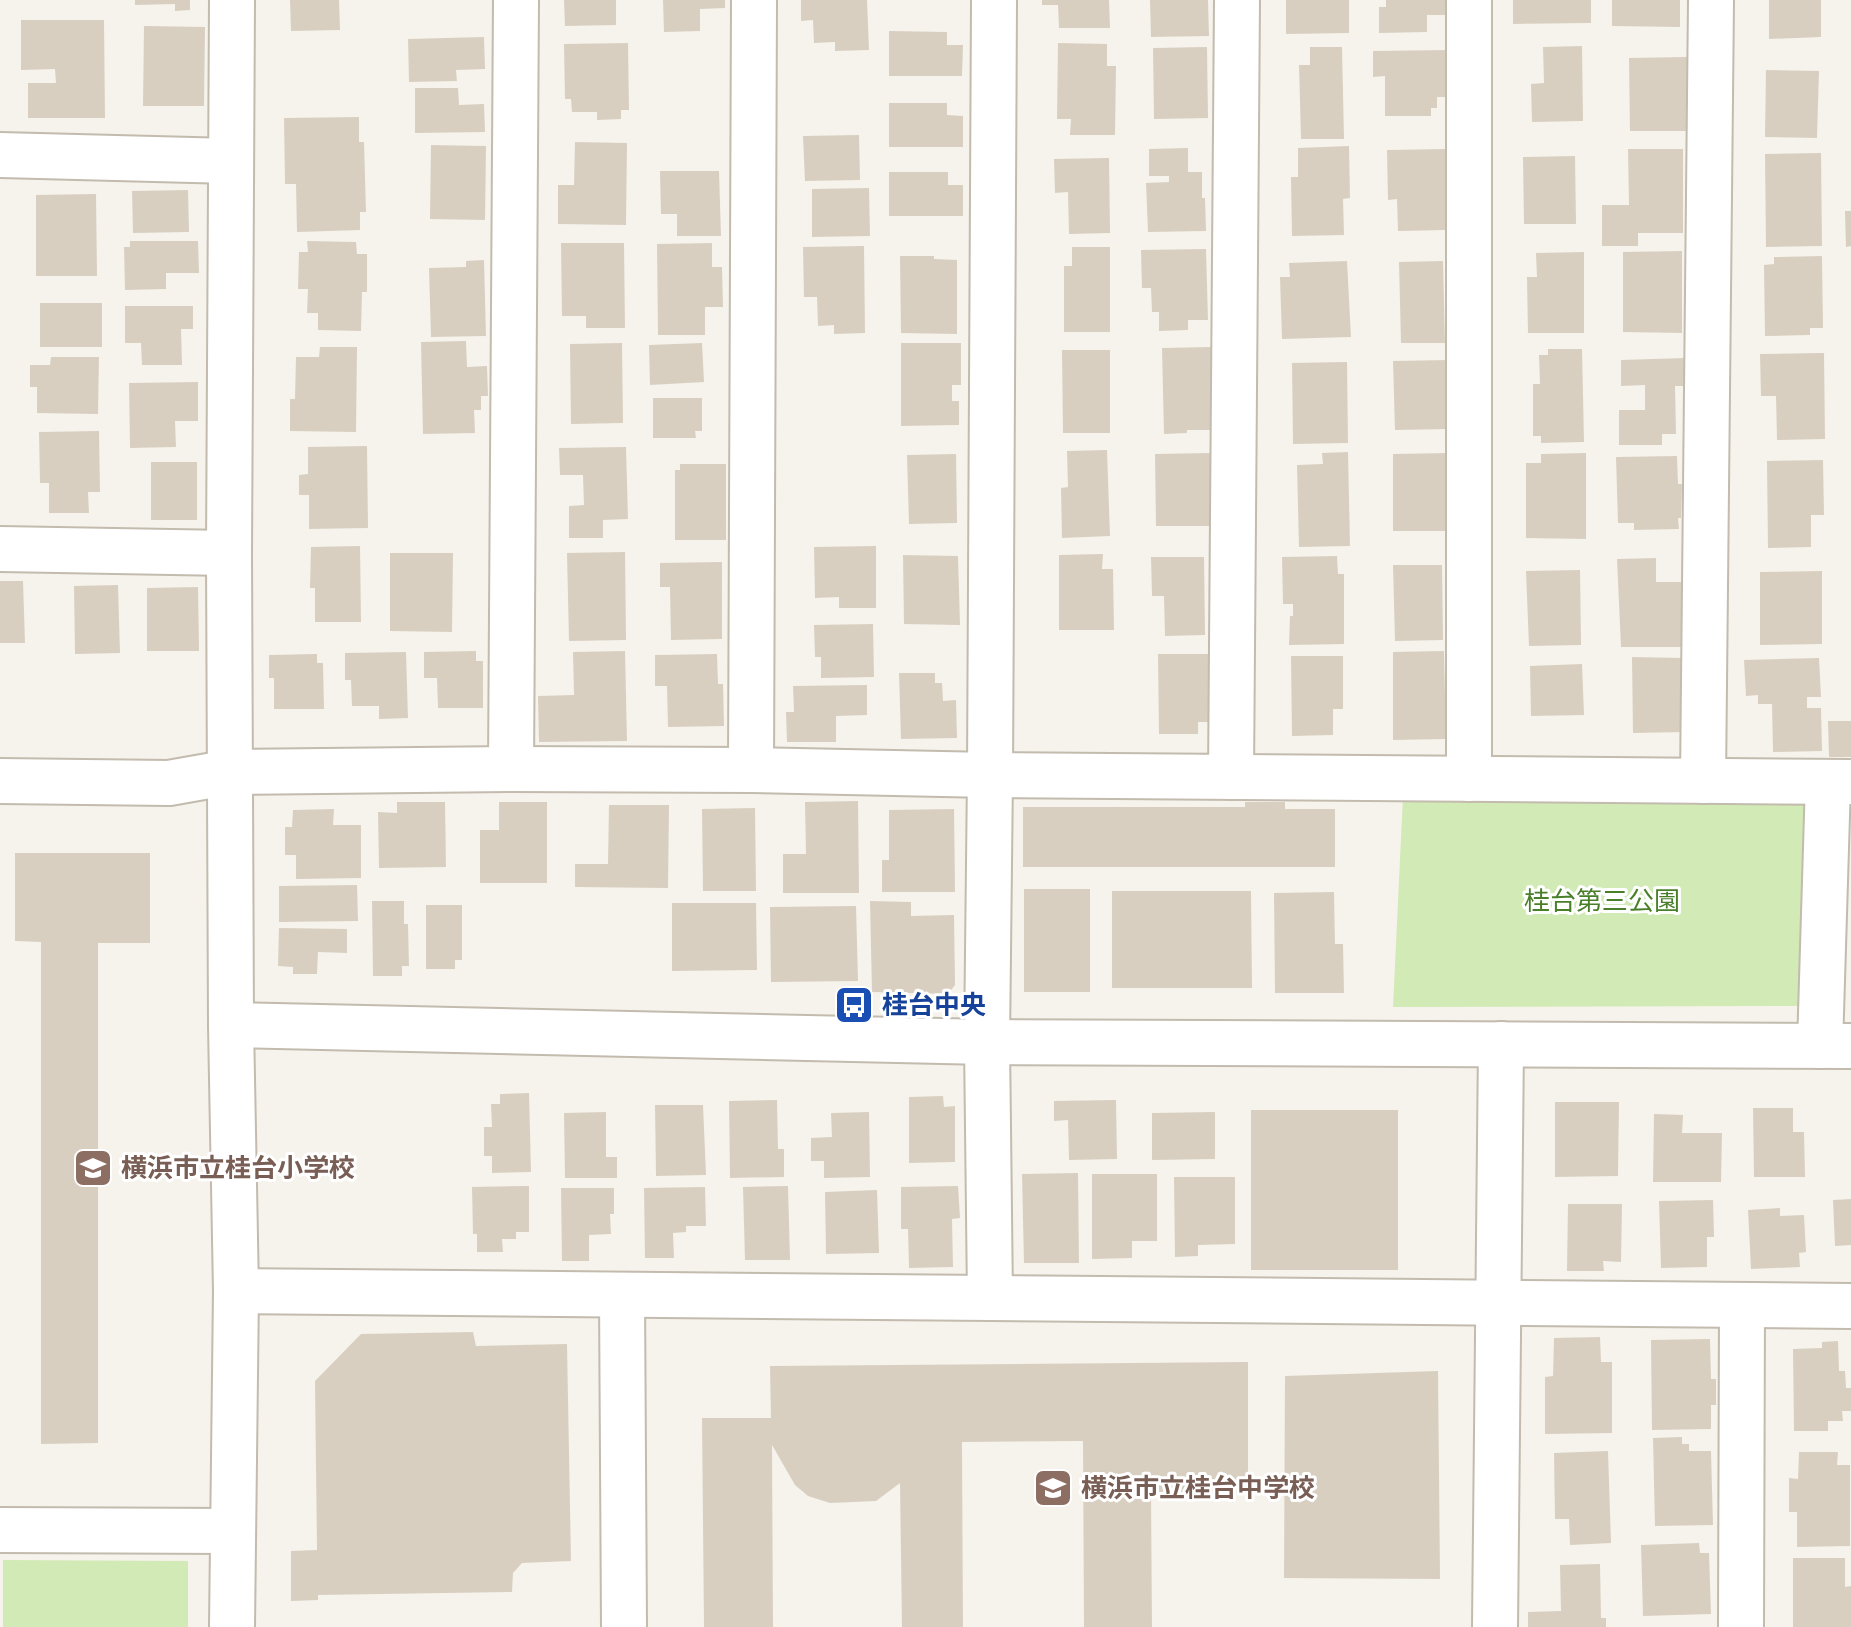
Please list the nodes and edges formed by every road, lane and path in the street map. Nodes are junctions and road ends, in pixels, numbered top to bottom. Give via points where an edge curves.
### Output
1 (232, 0) edge
2 (516, 0) edge
3 (754, 0) edge
4 (994, 0) edge
5 (1237, 0) edge
6 (1469, 0) edge
7 (1711, 0) edge
8 (0, 155) edge
9 (231, 161) junction
10 (0, 549) edge
11 (229, 553) junction
12 (511, 769) junction
13 (751, 770) junction
14 (231, 772) junction
15 (990, 775) junction
16 (1231, 777) junction
17 (1469, 779) junction
18 (0, 781) edge
19 (1703, 781) junction
20 (1840, 782) edge
21 (231, 1025) junction
22 (987, 1042) junction
23 (1501, 1044) junction
24 (1836, 1046) edge
25 (236, 1291) junction
26 (622, 1295) junction
27 (990, 1298) junction
28 (1499, 1303) junction
29 (1742, 1305) junction
30 (1851, 1306) edge
31 (0, 1530) edge
32 (232, 1531) junction
33 (232, 1627) edge
34 (624, 1627) edge
35 (1495, 1627) edge
36 (1741, 1627) edge

1 - 9 street
2 - 12 street
3 - 13 street
4 - 15 street
5 - 16 street
6 - 17 street
7 - 19 street
8 - 9 street
9 - 11 street
10 - 11 street
11 - 14 street
12 - 13 street
12 - 14 street
13 - 15 street
14 - 18 street via 169,783
14 - 21 street
15 - 16 street
15 - 22 street
16 - 17 street
17 - 19 street
19 - 20 street
20 - 24 street
21 - 22 street
21 - 25 street
22 - 23 street
22 - 27 street
23 - 24 street
23 - 28 street
25 - 26 street
25 - 32 street
26 - 27 street
26 - 34 street
27 - 28 street
28 - 29 street
28 - 35 street
29 - 30 street
29 - 36 street
31 - 32 street
32 - 33 street

